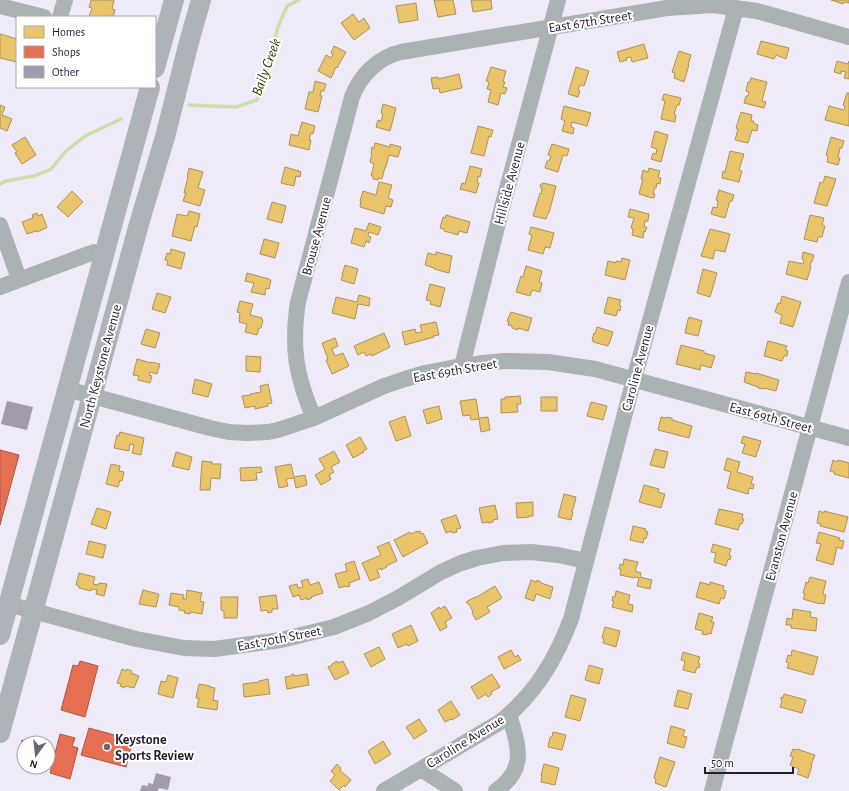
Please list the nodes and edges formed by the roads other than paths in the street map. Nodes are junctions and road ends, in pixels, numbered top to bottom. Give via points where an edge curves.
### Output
1 (65, 0) edge
2 (174, 0) edge
3 (201, 0) edge
4 (558, 0) edge
5 (0, 6) edge
6 (736, 8) junction
7 (40, 16) edge
8 (60, 16) edge
9 (552, 27) junction
10 (849, 37) edge
11 (378, 62) joint
12 (156, 64) edge
13 (149, 90) edge
14 (0, 225) edge
15 (94, 252) dead end
16 (19, 280) junction
17 (849, 282) edge
18 (0, 287) edge
19 (462, 366) junction
20 (634, 379) junction
21 (67, 389) junction
22 (92, 396) junction
23 (314, 418) junction
24 (810, 427) junction
25 (849, 438) edge
26 (586, 561) junction
27 (8, 604) junction
28 (33, 611) junction
29 (0, 635) edge
30 (509, 714) junction
31 (0, 733) edge
32 (421, 769) junction
33 (384, 791) edge
34 (455, 791) edge
35 (496, 791) edge
36 (712, 791) edge

1 - 8 street
2 - 12 main road
3 - 22 main road, North Keystone Avenue
4 - 9 street, Hillside Avenue
5 - 7 street
6 - 9 street, East 67th Street via 713,5 678,7
6 - 10 street, East 67th Street
6 - 20 street, Caroline Avenue
9 - 11 street, East 67th Street via 401,52
9 - 19 street, Hillside Avenue via 501,211
11 - 23 street, Brouse Avenue via 360,81 352,97 298,302 295,323 296,356 302,388
13 - 21 main road, North Keystone Avenue
14 - 16 street
15 - 16 street
16 - 18 street
17 - 24 street, Evanston Avenue
19 - 20 street, East 69th Street via 505,361 548,362 595,369
19 - 23 street, East 69th Street via 394,382
20 - 24 street, East 69th Street
20 - 26 street, Caroline Avenue
21 - 22 street, East 69th Street
21 - 27 main road, North Keystone Avenue
22 - 23 street, East 69th Street via 229,432 268,432
22 - 28 main road, North Keystone Avenue
24 - 25 street, East 69th Street
24 - 36 street, Evanston Avenue
26 - 28 street, East 70th Street via 531,552 477,558 441,572 369,613 334,627 281,640 223,648 193,649 152,643
26 - 30 street, Caroline Avenue via 570,619 557,652 539,681
27 - 28 street, East 70th Street
27 - 29 main road, North Keystone Avenue
28 - 31 main road, North Keystone Avenue
30 - 32 street, Caroline Avenue via 500,722
30 - 35 street, Caroline Avenue via 518,745 517,763 511,778
32 - 33 street, Caroline Avenue
32 - 34 street, Caroline Avenue

